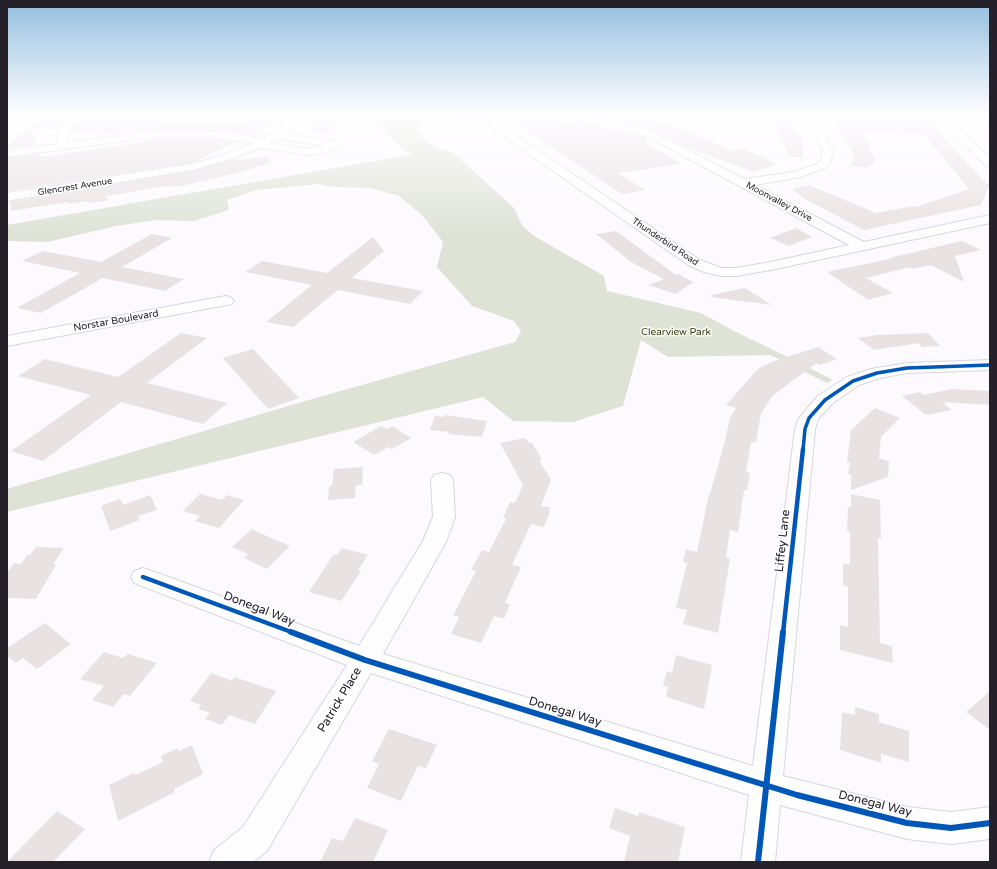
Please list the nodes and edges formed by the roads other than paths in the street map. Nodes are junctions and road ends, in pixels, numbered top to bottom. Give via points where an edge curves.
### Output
1 (237, 154) edge
2 (535, 154) edge
3 (687, 154) edge
4 (827, 154) edge
5 (980, 154) edge
6 (990, 164) edge
7 (743, 183) junction
8 (7, 198) edge
9 (990, 218) edge
10 (862, 246) junction
11 (226, 301) dead end
12 (7, 341) edge
13 (990, 365) edge
14 (442, 480) dead end
15 (143, 577) dead end
16 (365, 660) junction
17 (766, 785) junction
18 (990, 823) edge
19 (226, 862) edge
20 (758, 862) edge

1 - 8 street, Glencrest Avenue via 192,167
2 - 10 street, Thunderbird Road via 709,270 736,272
3 - 7 street, Moonvalley Drive
4 - 7 street via 826,161 820,166 796,176
5 - 6 street
7 - 10 street, Moonvalley Drive
9 - 10 street, Thunderbird Road
11 - 12 street, Norstar Boulevard
13 - 17 street, Liffey Lane via 908,368 877,373 853,381 825,400 809,418 805,429
14 - 16 street, Patrick Place via 444,517 436,536
15 - 16 street, Donegal Way
16 - 17 street, Donegal Way
16 - 19 street, Patrick Place via 255,839
17 - 18 street, Donegal Way via 907,823 951,828
17 - 20 street, Liffey Lane

